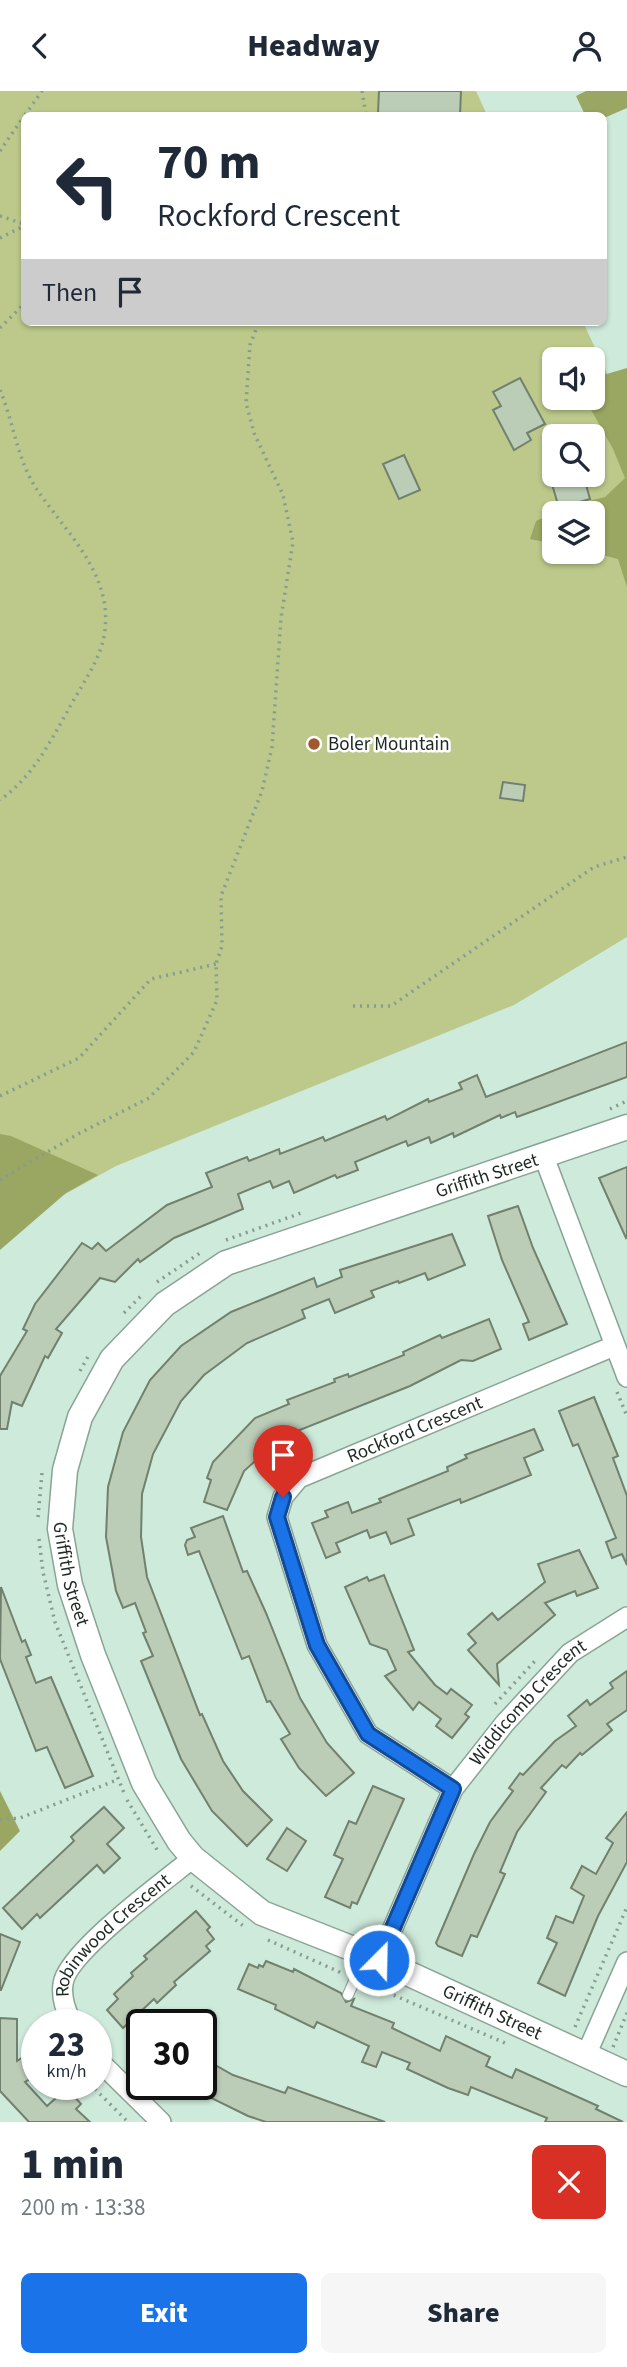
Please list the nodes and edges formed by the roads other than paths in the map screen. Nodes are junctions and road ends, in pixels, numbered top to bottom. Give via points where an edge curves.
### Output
1 (627, 1126) edge
2 (544, 1157) junction
3 (614, 1346) junction
4 (627, 1377) edge
5 (627, 1617) edge
6 (453, 1789) junction
7 (185, 1865) junction
8 (373, 1957) junction
9 (627, 1962) edge
10 (348, 1995) dead end
11 (66, 2009) edge
12 (596, 2060) edge
13 (112, 2074) edge
14 (161, 2122) edge

1 - 2 street, Griffith Street
2 - 3 street
2 - 7 street, Griffith Street via 226,1263 165,1304 112,1359 80,1417 65,1470 60,1529 70,1585 144,1783 179,1841
3 - 4 street
3 - 6 street, Rockford Crescent via 299,1478 283,1497 277,1517 317,1645 368,1734
5 - 6 street, Widdicomb Crescent via 570,1653 505,1723
6 - 8 street, Widdicomb Crescent
7 - 8 street, Griffith Street via 262,1913
7 - 11 street, Robinwood Crescent via 75,1957 63,1982
8 - 10 lane via 354,1978
8 - 12 street, Griffith Street
9 - 12 street
13 - 14 street

